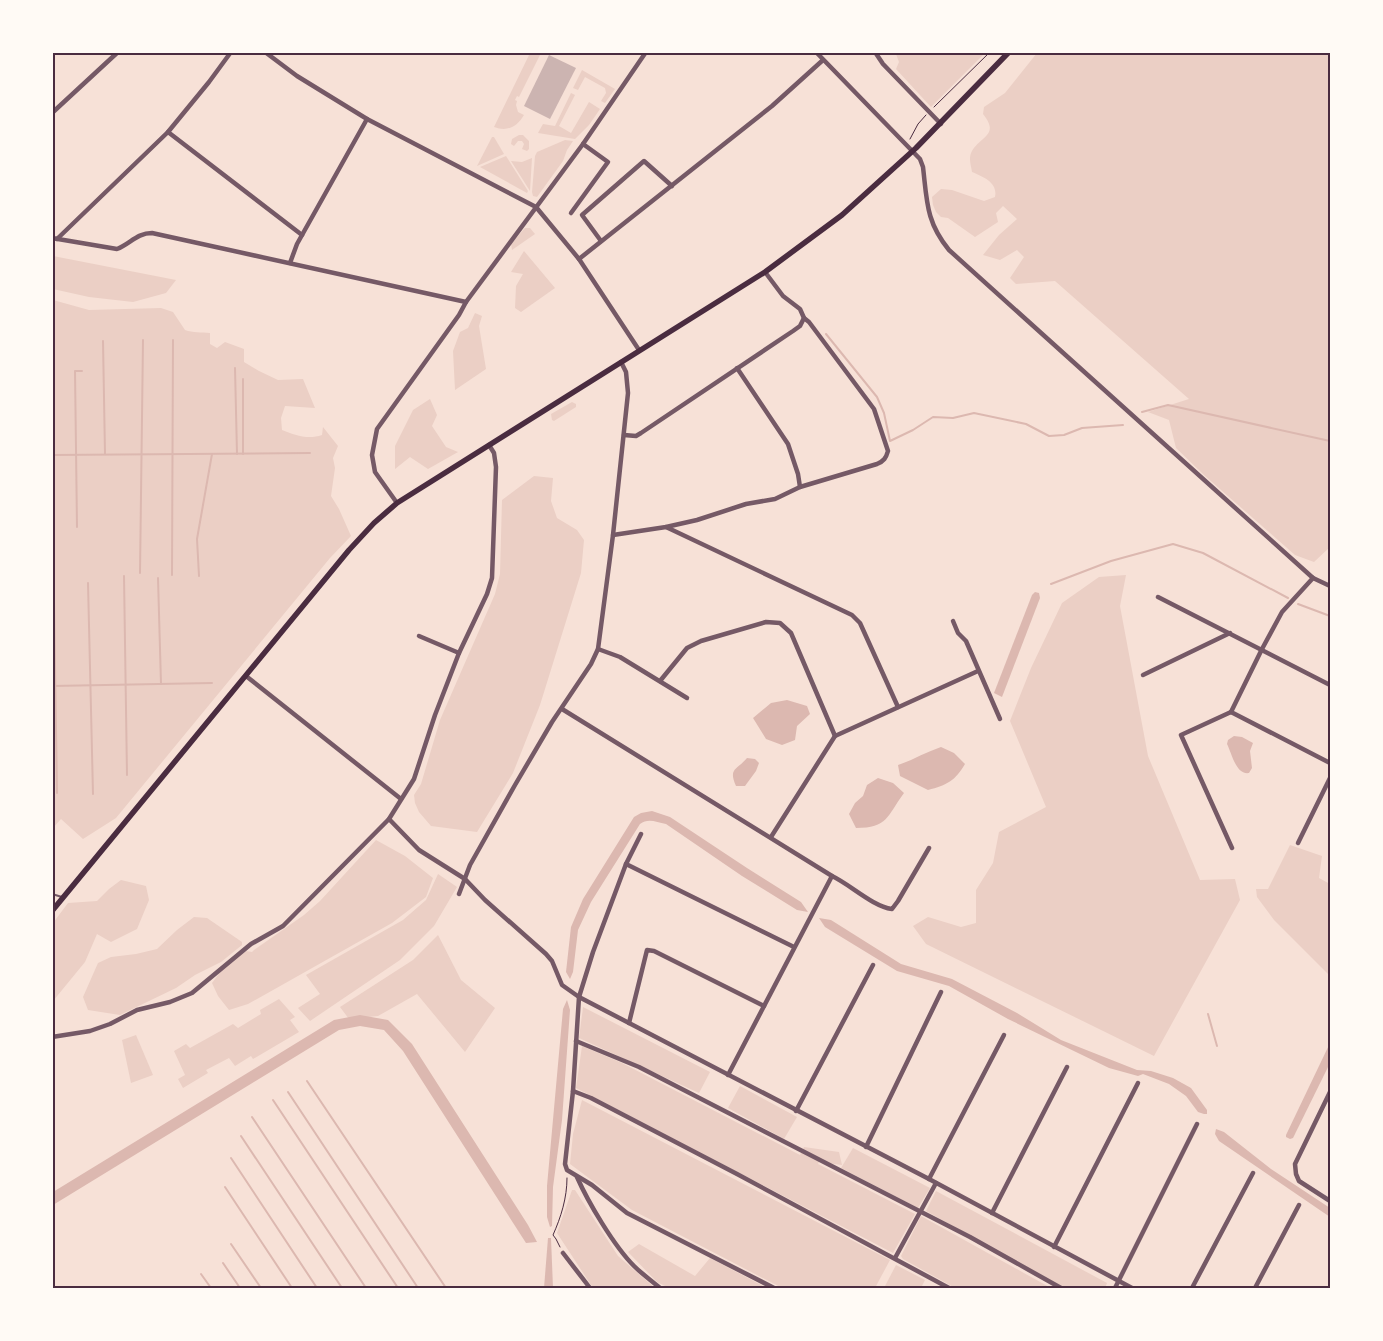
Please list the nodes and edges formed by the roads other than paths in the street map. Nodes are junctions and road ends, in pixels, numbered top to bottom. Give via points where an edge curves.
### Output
1 (118, 52) edge
2 (231, 52) edge
3 (265, 52) edge
4 (646, 52) edge
5 (816, 52) edge
6 (875, 52) edge
7 (1009, 52) edge
8 (823, 60) junction
9 (52, 113) edge
10 (367, 119) junction
11 (941, 124) junction
12 (168, 132) junction
13 (583, 144) junction
14 (912, 152) junction
15 (672, 186) junction
16 (536, 207) junction
17 (571, 212) dead end
18 (302, 235) junction
19 (55, 238) edge
20 (601, 241) junction
21 (579, 258) junction
22 (290, 263) junction
23 (765, 272) junction
24 (466, 302) junction
25 (804, 318) junction
26 (640, 350) junction
27 (621, 362) junction
28 (737, 368) junction
29 (624, 435) junction
30 (489, 445) junction
31 (800, 487) junction
32 (397, 503) junction
33 (666, 527) junction
34 (613, 535) junction
35 (1313, 578) junction
36 (1330, 586) edge
37 (1158, 597) dead end
38 (953, 620) dead end
39 (1230, 633) junction
40 (419, 636) dead end
41 (598, 649) junction
42 (1262, 649) junction
43 (459, 653) junction
44 (978, 671) junction
45 (1143, 675) dead end
46 (246, 676) junction
47 (660, 681) junction
48 (1330, 685) edge
49 (687, 698) dead end
50 (898, 707) junction
51 (562, 708) junction
52 (1231, 712) junction
53 (1000, 719) dead end
54 (835, 736) junction
55 (1330, 763) edge
56 (1330, 778) edge
57 (401, 799) junction
58 (389, 819) junction
59 (640, 834) dead end
60 (771, 837) junction
61 (1298, 843) dead end
62 (929, 848) dead end
63 (1232, 848) dead end
64 (626, 864) junction
65 (832, 876) junction
66 (465, 879) junction
67 (52, 894) edge
68 (459, 894) dead end
69 (64, 898) junction
70 (52, 911) edge
71 (794, 947) junction
72 (873, 966) dead end
73 (941, 992) dead end
74 (579, 997) junction
75 (764, 1006) junction
76 (630, 1023) junction
77 (1004, 1035) dead end
78 (52, 1036) edge
79 (576, 1040) junction
80 (1067, 1066) dead end
81 (728, 1075) junction
82 (1138, 1082) dead end
83 (572, 1091) junction
84 (1330, 1092) edge
85 (796, 1111) junction
86 (1197, 1124) dead end
87 (866, 1147) junction
88 (1252, 1173) dead end
89 (577, 1176) junction
90 (929, 1179) junction
91 (936, 1183) junction
92 (1330, 1201) edge
93 (1299, 1205) dead end
94 (920, 1213) junction
95 (992, 1213) junction
96 (1054, 1247) junction
97 (563, 1253) road end
98 (895, 1258) junction
99 (1118, 1281) junction
100 (590, 1288) edge
101 (660, 1288) edge
102 (774, 1288) edge
103 (950, 1288) edge
104 (1061, 1288) edge
105 (1115, 1288) edge
106 (1132, 1288) edge
107 (1192, 1288) edge
108 (1255, 1288) edge

1 - 9 street
2 - 12 street
3 - 10 street
4 - 13 street
5 - 8 street
6 - 11 street
7 - 11 main road
8 - 14 street
8 - 15 street via 772,106
10 - 16 street
10 - 18 street
11 - 14 main road
12 - 18 street
12 - 19 street
13 - 16 street
13 - 17 street via 608,162
14 - 23 main road via 851,208
14 - 35 street via 923,167 930,219 949,250
15 - 20 street
15 - 20 street via 644,161 582,215
16 - 21 street
16 - 24 street
18 - 22 street
19 - 22 street via 117,249 144,233 152,232
20 - 21 street
21 - 26 street
22 - 24 street
23 - 25 street via 783,296 800,309
23 - 26 main road
24 - 32 street via 377,429 372,456 375,472
25 - 28 street via 800,326
25 - 31 street via 874,409 888,451 887,457 877,464
26 - 27 main road
27 - 29 street via 628,382
27 - 30 main road
28 - 29 street via 636,436
28 - 31 street via 788,444
29 - 34 street
30 - 32 main road
30 - 43 street via 496,466 492,578
31 - 33 street via 775,499
32 - 46 main road via 349,550
33 - 34 street
33 - 50 street via 852,615 860,623
34 - 41 street
35 - 36 street
35 - 42 street via 1282,612
37 - 39 street
38 - 44 street
39 - 42 street
39 - 45 street
40 - 43 street
41 - 47 street via 620,657
41 - 51 street
42 - 48 street
42 - 52 street
43 - 57 street via 420,766
44 - 50 street
44 - 53 street
46 - 57 street
46 - 69 main road
47 - 49 street
47 - 54 street via 680,655 694,644 766,622 780,623 791,633
50 - 54 street
51 - 60 street
51 - 66 street via 470,865
52 - 55 street
52 - 63 street via 1181,735
54 - 60 street
56 - 61 street
57 - 58 street
58 - 66 street via 419,850
58 - 78 street via 283,926 251,944 192,993 137,1010 90,1031
59 - 64 street
60 - 65 street
62 - 65 street via 892,909 882,907
64 - 71 street
64 - 74 street
65 - 71 street
66 - 68 street
66 - 74 street via 546,954 562,985
67 - 69 lane
69 - 70 main road
71 - 75 street
72 - 85 street
73 - 87 street
74 - 76 street
74 - 79 street
75 - 76 street via 647,950
75 - 81 street
76 - 81 street
77 - 90 street
79 - 83 street
79 - 94 street via 639,1066
80 - 95 street
81 - 85 street
82 - 96 street
83 - 89 street via 565,1164 567,1170
83 - 98 street
84 - 92 street via 1295,1164 1299,1181
85 - 87 street
86 - 99 street
87 - 90 street
88 - 107 street
89 - 101 street via 623,1253
89 - 102 street via 627,1213
90 - 91 street
91 - 94 street
91 - 95 street
93 - 108 street
94 - 98 street
94 - 104 street
95 - 96 street
96 - 99 street
97 - 100 street
98 - 103 street
99 - 105 street
99 - 106 street

